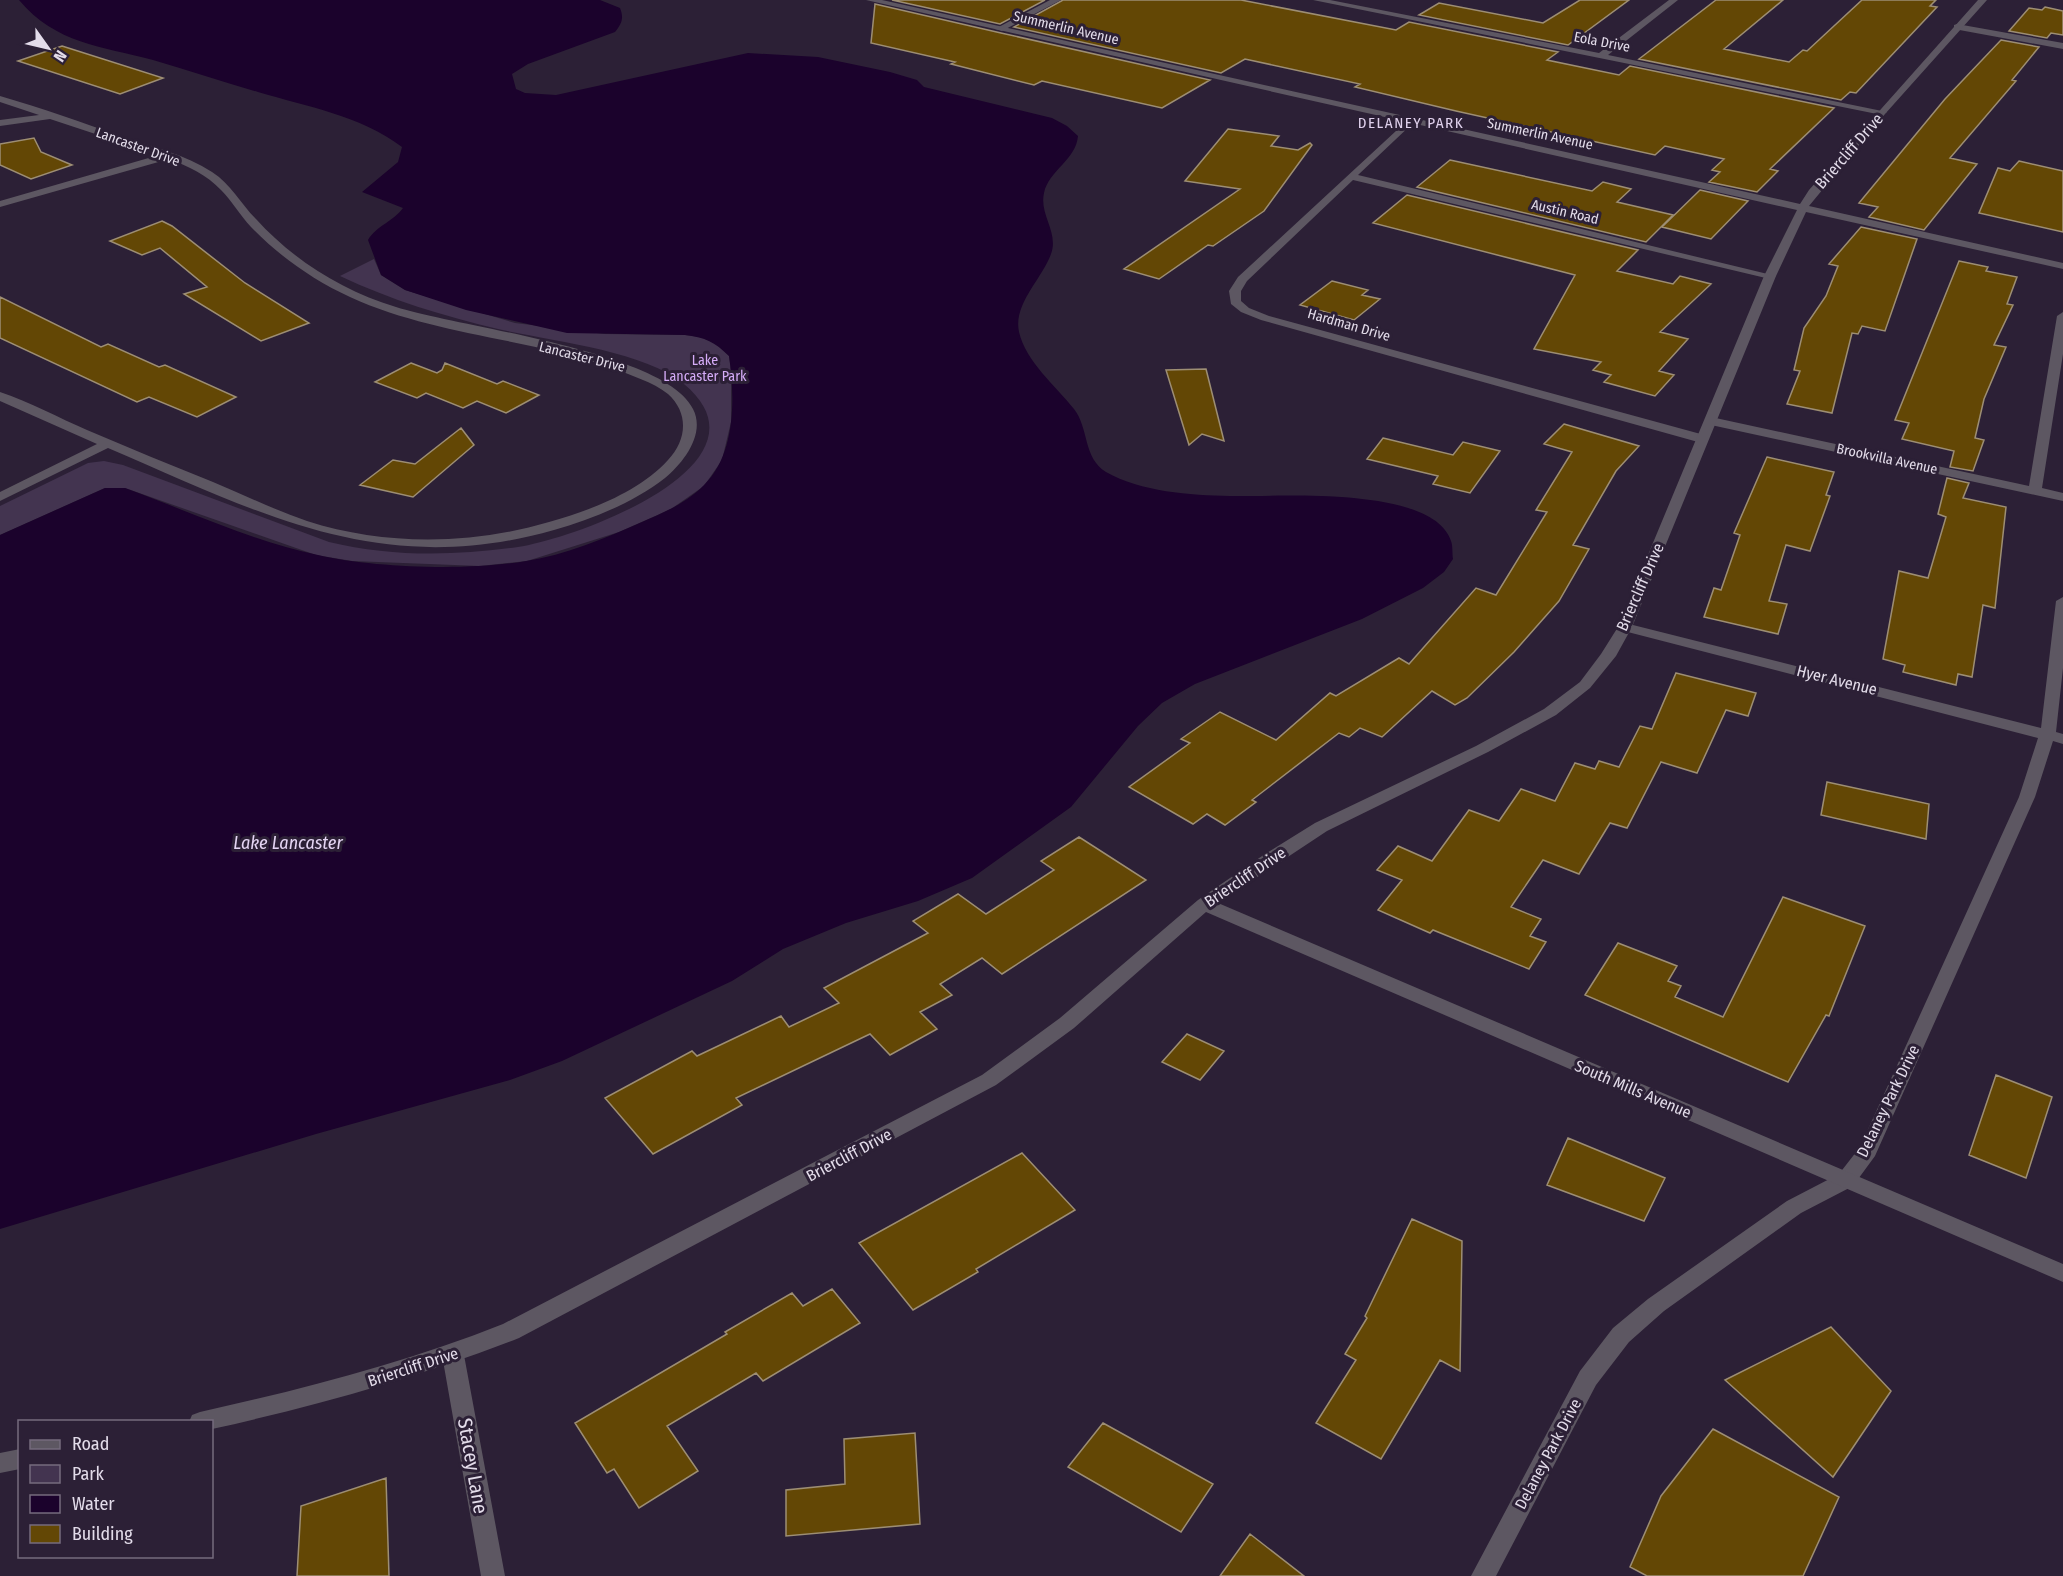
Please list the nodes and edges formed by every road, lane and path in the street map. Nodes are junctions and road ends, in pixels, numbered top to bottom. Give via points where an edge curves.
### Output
1 (870, 0) edge
2 (1057, 0) edge
3 (1317, 0) edge
4 (1674, 0) edge
5 (1983, 0) edge
6 (1388, 6) dead end
7 (1379, 12) junction
8 (1958, 27) junction
9 (999, 29) junction
10 (2063, 46) edge
11 (1601, 56) junction
12 (0, 99) edge
13 (1882, 112) junction
14 (51, 116) junction
15 (1410, 121) junction
16 (0, 123) edge
17 (168, 156) junction
18 (1353, 177) junction
19 (0, 204) edge
20 (1803, 208) junction
21 (2063, 266) edge
22 (1770, 276) junction
23 (2063, 316) edge
24 (0, 396) edge
25 (1711, 421) junction
26 (1703, 440) junction
27 (107, 444) junction
28 (2035, 491) junction
29 (0, 497) edge
30 (2063, 497) edge
31 (2063, 601) edge
32 (1625, 627) junction
33 (2056, 736) edge
34 (1204, 904) junction
35 (1845, 1180) junction
36 (2063, 1273) edge
37 (453, 1355) junction
38 (209, 1420) edge
39 (18, 1459) edge
40 (0, 1463) edge
41 (494, 1576) edge
42 (1483, 1576) edge

1 - 9 street, Summerlin Avenue
2 - 9 street
3 - 7 street, Eola Drive
4 - 11 street
5 - 8 street, Briercliff Drive
6 - 7 street
7 - 11 street, Eola Drive
8 - 10 street
8 - 13 street, Briercliff Drive
9 - 15 street, Summerlin Avenue
11 - 13 street, Eola Drive
12 - 14 street, Lancaster Drive
13 - 20 street, Briercliff Drive
14 - 16 street
14 - 17 street, Lancaster Drive
15 - 18 street, Hardman Drive
15 - 20 street, Summerlin Avenue
17 - 19 street
17 - 27 street, Lancaster Drive via 219,182 267,238 314,275 391,310 605,360 643,373 670,388 687,406 690,429 682,453 666,472 626,497 577,519 519,534 456,543 409,544 314,528
18 - 22 street, Austin Road
18 - 26 street, Hardman Drive via 1242,279 1235,291 1235,302 1265,318
20 - 21 street, Summerlin Avenue
20 - 22 street, Briercliff Drive
22 - 25 street, Briercliff Drive
23 - 28 street
24 - 27 street
25 - 26 street, Briercliff Drive
25 - 28 street, Brookvilla Avenue
26 - 32 street, Briercliff Drive
27 - 29 street
28 - 30 street, Brookvilla Avenue
31 - 33 street, Delaney Park Drive
32 - 33 street, Hyer Avenue
32 - 34 street, Briercliff Drive via 1585,685 1550,712 1321,827
33 - 35 street, Delaney Park Drive via 1868,1151
34 - 35 street, South Mills Avenue
34 - 37 street, Briercliff Drive via 1067,1023 989,1080 537,1319
35 - 36 street, South Mills Avenue
35 - 42 street, Delaney Park Drive via 1794,1207 1656,1305 1621,1335 1588,1378
37 - 38 street, Briercliff Drive via 358,1385
37 - 41 street, Stacey Lane
39 - 40 street

